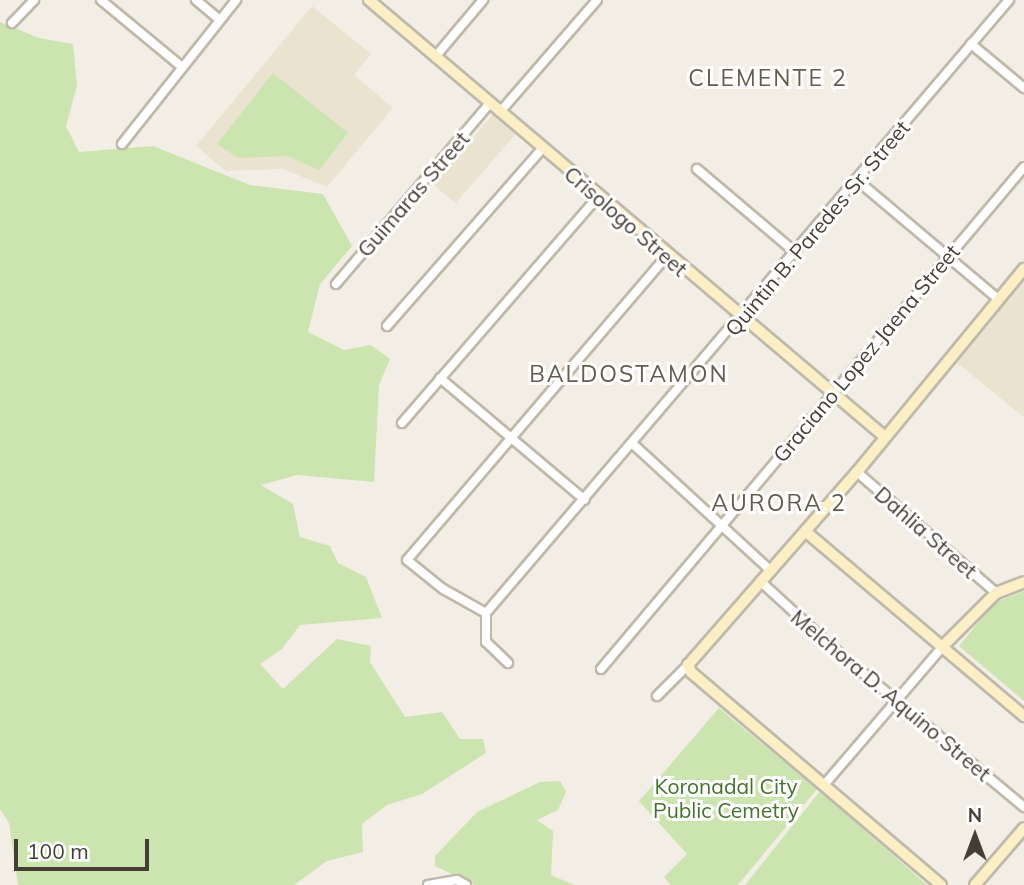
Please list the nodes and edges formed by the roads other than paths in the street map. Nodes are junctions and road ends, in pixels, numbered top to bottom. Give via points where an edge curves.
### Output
1 (33, 0) edge
2 (101, 0) edge
3 (196, 0) edge
4 (236, 0) edge
5 (369, 0) edge
6 (483, 0) edge
7 (597, 0) edge
8 (1009, 0) edge
9 (220, 20) junction
10 (12, 23) dead end
11 (971, 44) junction
12 (435, 57) junction
13 (182, 67) junction
14 (1024, 88) edge
15 (489, 104) junction
16 (500, 112) junction
17 (122, 144) dead end
18 (542, 149) junction
19 (1024, 167) edge
20 (697, 169) dead end
21 (858, 181) junction
22 (598, 197) junction
23 (795, 252) junction
24 (667, 256) junction
25 (948, 256) junction
26 (1024, 269) edge
27 (336, 284) dead end
28 (998, 299) junction
29 (743, 316) junction
30 (387, 326) dead end
31 (440, 378) junction
32 (834, 393) junction
33 (402, 423) dead end
34 (512, 436) junction
35 (885, 437) junction
36 (634, 445) junction
37 (857, 471) junction
38 (585, 500) junction
39 (721, 522) junction
40 (804, 531) junction
41 (770, 570) junction
42 (760, 581) junction
43 (1024, 582) edge
44 (996, 593) junction
45 (486, 613) junction
46 (943, 646) junction
47 (508, 663) dead end
48 (688, 665) junction
49 (601, 669) dead end
50 (657, 696) dead end
51 (895, 700) junction
52 (1024, 716) edge
53 (824, 785) junction
54 (1024, 807) edge
55 (1024, 828) edge
56 (428, 885) edge
57 (466, 885) edge
58 (941, 885) edge
59 (975, 885) edge

1 - 10 street
2 - 13 street
3 - 9 street
4 - 9 street
5 - 12 street, Crisologo Street
6 - 12 street
7 - 16 street
8 - 11 street, Quintin B. Paredes Sr. Street
9 - 13 street
11 - 14 street
11 - 21 street, Quintin B. Paredes Sr. Street
12 - 15 street, Crisologo Street
13 - 17 street
15 - 16 street, Crisologo Street
15 - 27 street, Guimaras Street
16 - 18 street, Crisologo Street
18 - 22 street, Crisologo Street
18 - 30 street
19 - 25 street, Graciano Lopez Jaena Street
20 - 23 street
21 - 23 street, Quintin B. Paredes Sr. Street
21 - 25 street
22 - 24 street, Crisologo Street
22 - 31 street
23 - 29 street, Quintin B. Paredes Sr. Street
24 - 29 street, Crisologo Street
24 - 34 street
25 - 28 street
25 - 32 street, Graciano Lopez Jaena Street
26 - 28 street
28 - 35 street
29 - 32 street, Crisologo Street
29 - 36 street, Quintin B. Paredes Sr. Street
31 - 33 street
31 - 34 street
32 - 35 street, Crisologo Street
32 - 39 street, Graciano Lopez Jaena Street
34 - 38 street
34 - 45 street via 407,560 443,589
35 - 37 street
36 - 38 street, Quintin B. Paredes Sr. Street
36 - 39 street
37 - 40 street
37 - 44 street, Dahlia Street
38 - 45 street, Quintin B. Paredes Sr. Street
39 - 41 street
39 - 49 street, Graciano Lopez Jaena Street
40 - 41 street
40 - 46 street
41 - 42 street
42 - 48 street
42 - 51 street, Melchora D. Aquino Street
43 - 44 street
44 - 46 street
45 - 47 street via 485,642
46 - 51 street
46 - 52 street
48 - 50 street
48 - 53 street
51 - 53 street
51 - 54 street, Melchora D. Aquino Street
53 - 58 street
55 - 59 street
56 - 57 street via 457,880

